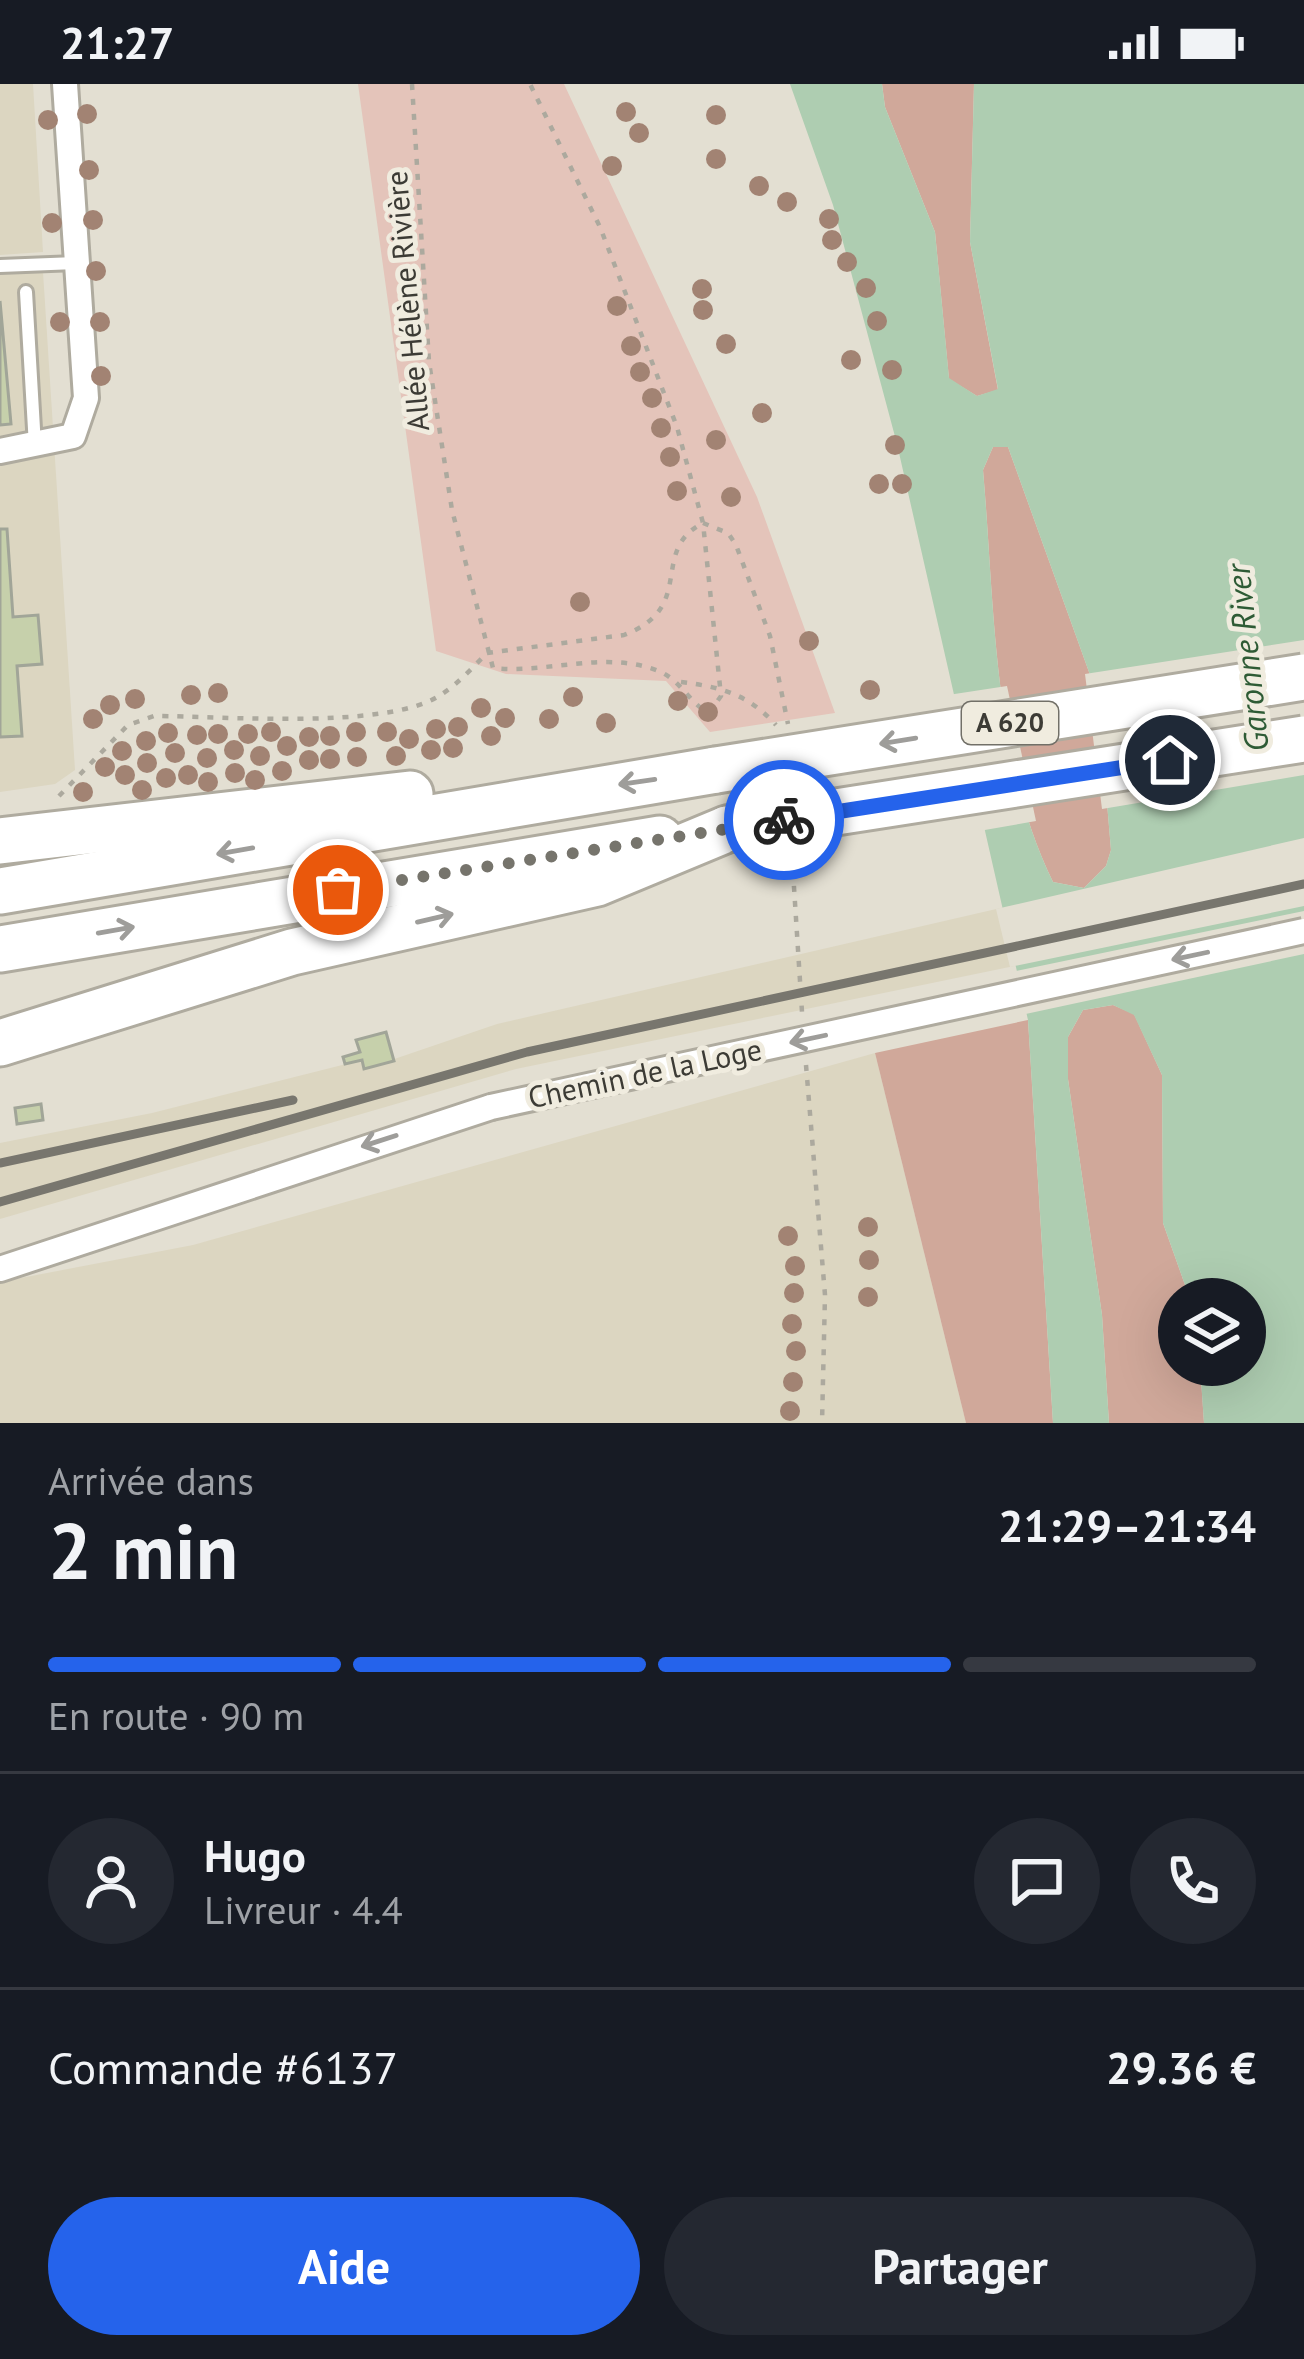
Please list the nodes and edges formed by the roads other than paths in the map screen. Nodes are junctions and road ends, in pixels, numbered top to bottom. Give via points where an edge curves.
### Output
1 (65, 84) edge
2 (77, 263) junction
3 (0, 266) edge
4 (26, 292) dead end
5 (35, 447) junction
6 (0, 451) edge
7 (1304, 676) edge
8 (1304, 739) edge
9 (557, 794) junction
10 (728, 829) junction
11 (0, 841) edge
12 (0, 891) edge
13 (1304, 932) edge
14 (0, 949) edge
15 (0, 1043) edge
16 (0, 1269) edge

1 - 2 street
2 - 3 lane
2 - 5 street via 86,398 74,436
4 - 5 lane
5 - 6 street
7 -> 9 highway, A 620, bridge
8 - 10 highway, A 620, bridge
9 - 11 highway via 391,794
9 -> 12 highway, A 620
14 -> 10 highway, A 620
15 -> 10 highway via 292,952 597,884
13 -> 16 street, Chemin de la Loge, bridge via 491,1107

